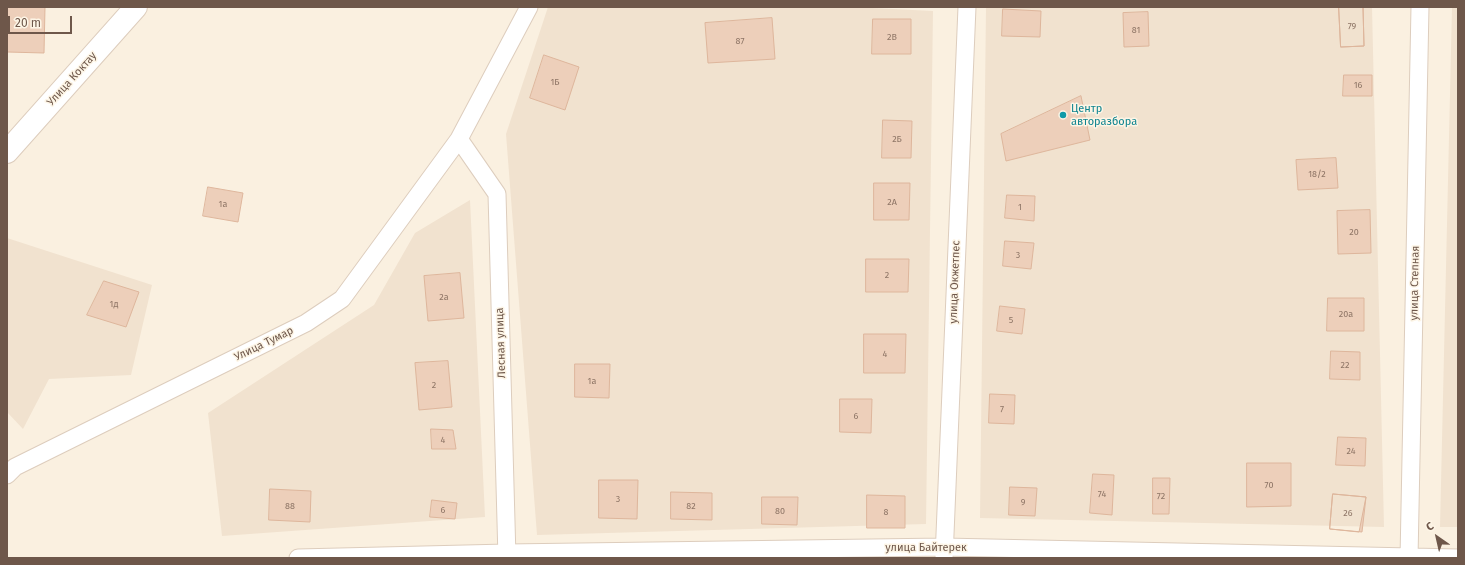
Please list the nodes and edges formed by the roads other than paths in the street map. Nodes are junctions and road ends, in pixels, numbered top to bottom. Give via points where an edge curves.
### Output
1 (136, 7) edge
2 (528, 7) edge
3 (967, 7) edge
4 (1420, 7) edge
5 (459, 139) junction
6 (7, 152) edge
7 (7, 475) edge
8 (944, 553) edge
9 (507, 556) edge
10 (298, 558) edge
11 (1409, 558) edge
12 (1458, 558) edge

1 - 6 street, Улица Коктау
2 - 5 street, Улица Тумар
3 - 8 street, улица Окжетпес
4 - 11 street, улица Степная
5 - 7 street, Улица Тумар via 342,299 306,323 15,466
5 - 9 street, Лесная улица via 497,194
8 - 9 street, улица Байтерек
8 - 11 street, улица Байтерек
9 - 10 street, улица Байтерек
11 - 12 street, улица Байтерек

